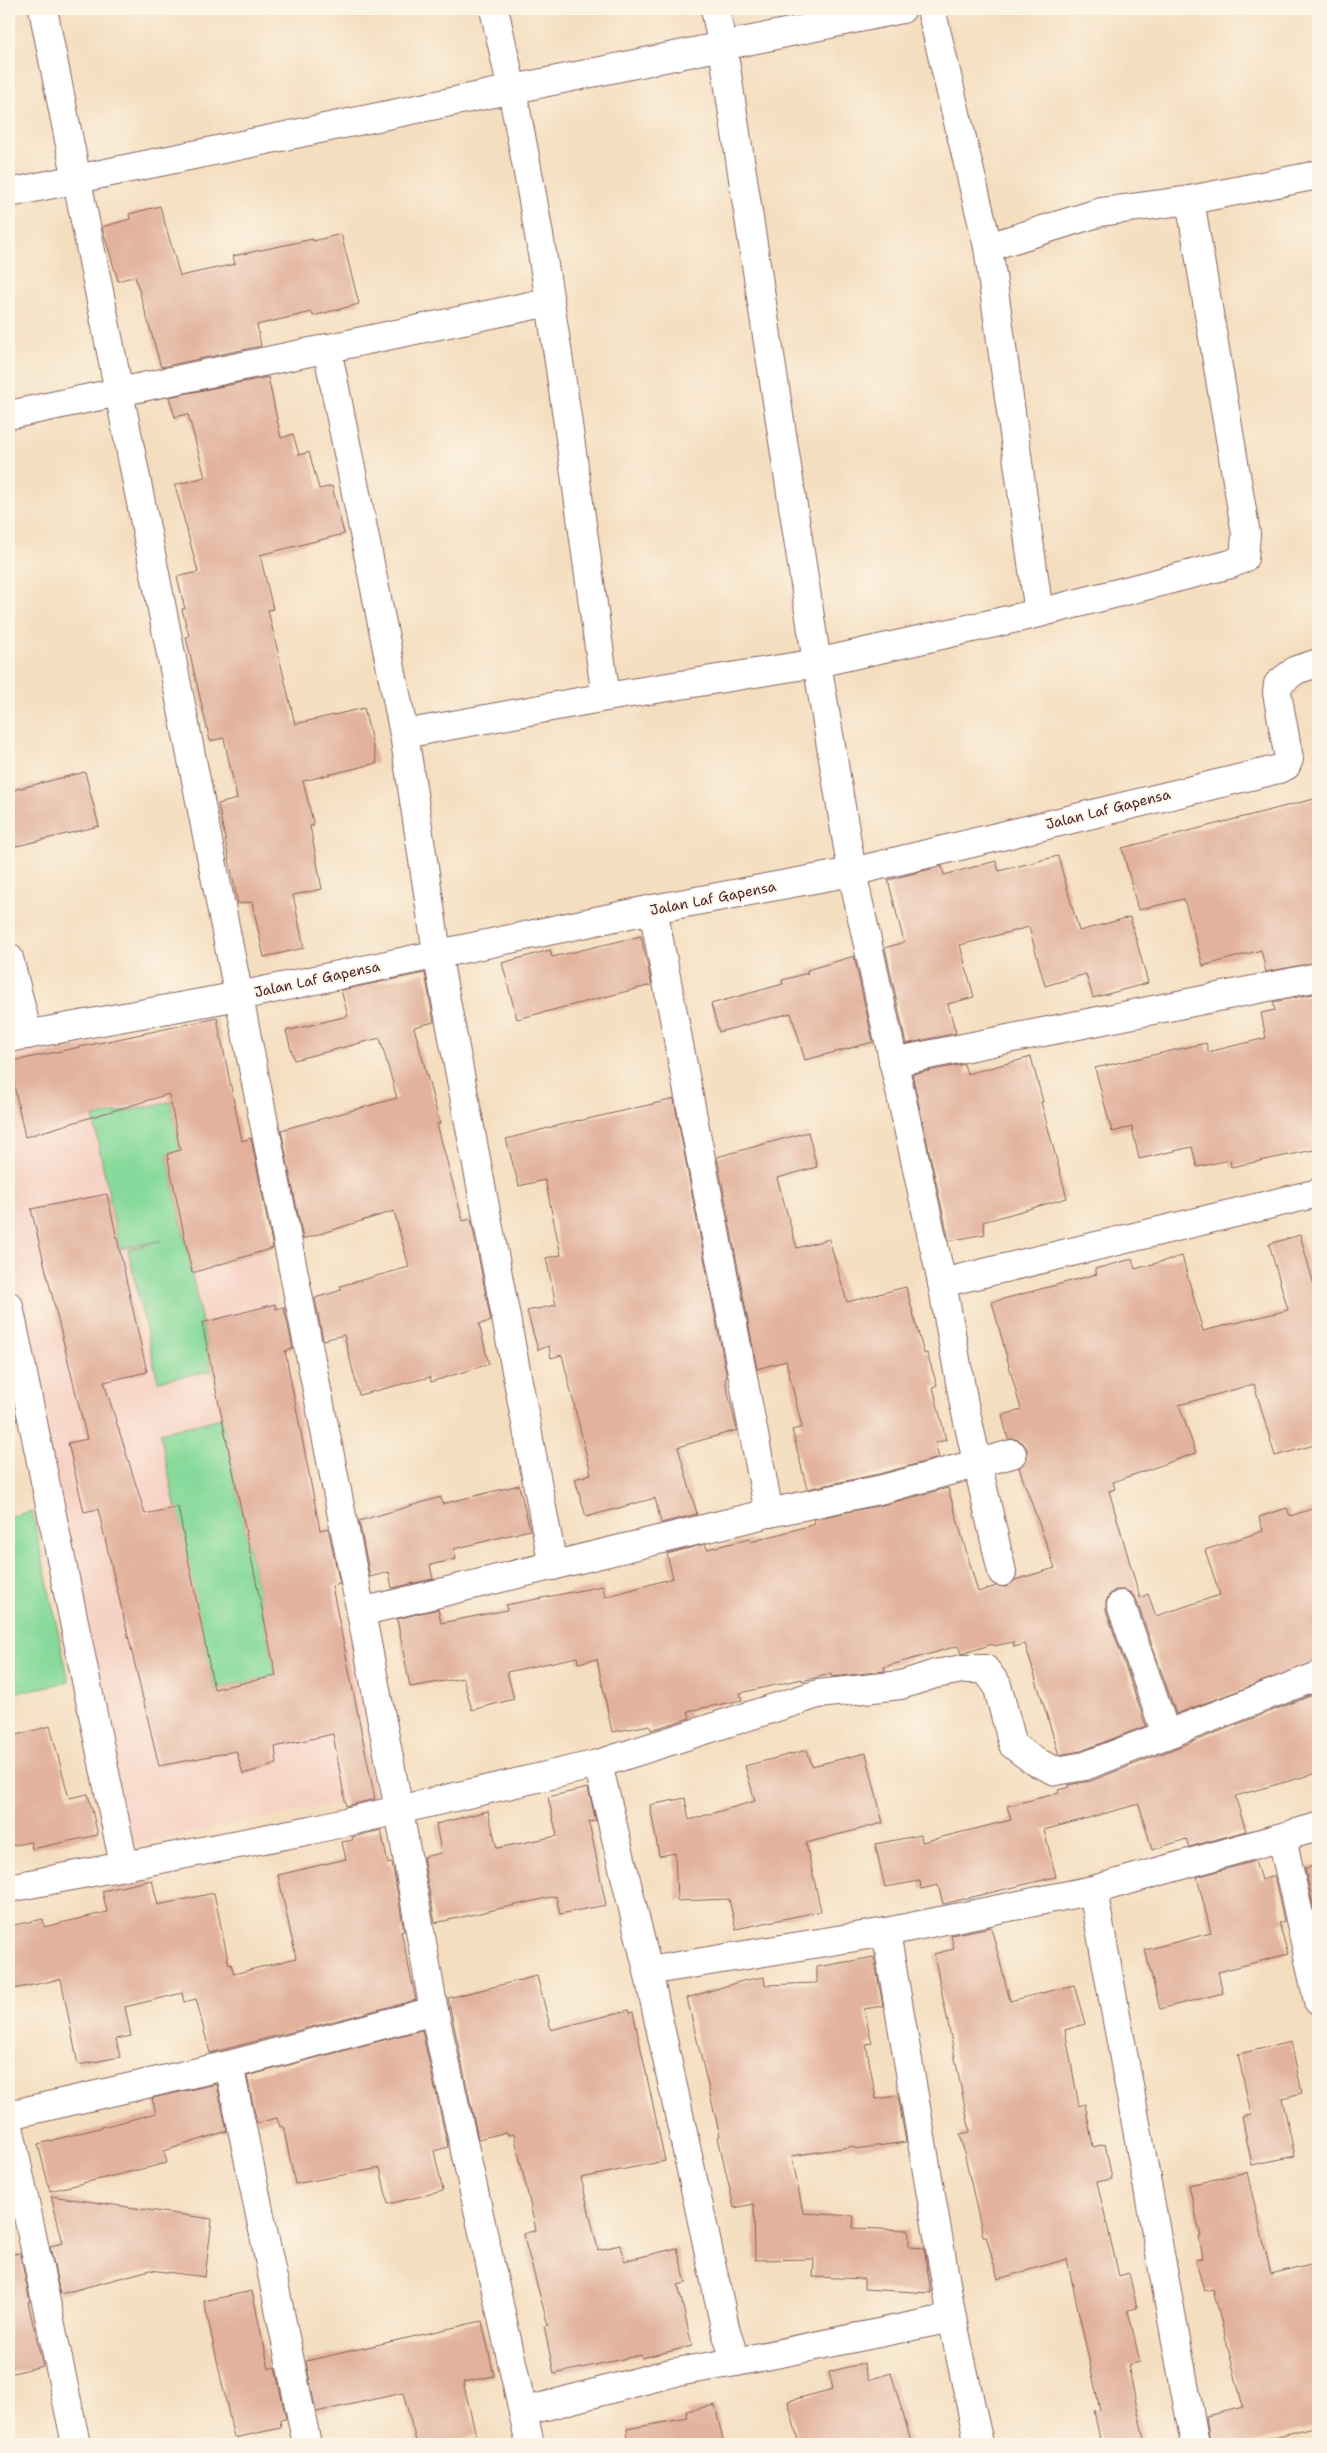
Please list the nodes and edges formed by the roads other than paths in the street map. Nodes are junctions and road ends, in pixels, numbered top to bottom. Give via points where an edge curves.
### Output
1 (42, 9) edge
2 (494, 9) edge
3 (715, 9) edge
4 (902, 9) edge
5 (931, 9) edge
6 (723, 48) junction
7 (513, 89) junction
8 (1318, 174) edge
9 (77, 181) junction
10 (9, 193) edge
11 (1190, 200) junction
12 (988, 247) junction
13 (549, 302) junction
14 (327, 348) junction
15 (117, 391) junction
16 (9, 416) edge
17 (1039, 613) junction
18 (817, 663) junction
19 (1318, 663) edge
20 (606, 697) junction
21 (404, 734) junction
22 (852, 872) junction
23 (654, 909) junction
24 (437, 953) junction
25 (9, 958) edge
26 (1318, 977) edge
27 (238, 996) junction
28 (18, 1036) edge
29 (893, 1062) junction
30 (1318, 1193) edge
31 (942, 1283) junction
32 (9, 1306) edge
33 (1012, 1454) dead end
34 (978, 1462) junction
35 (769, 1513) junction
36 (553, 1566) junction
37 (1002, 1572) dead end
38 (1121, 1605) dead end
39 (361, 1612) junction
40 (1318, 1676) edge
41 (1166, 1734) junction
42 (598, 1764) junction
43 (399, 1810) junction
44 (1318, 1827) edge
45 (1282, 1838) junction
46 (124, 1865) junction
47 (9, 1888) edge
48 (1093, 1890) junction
49 (886, 1932) junction
50 (648, 1971) junction
51 (1318, 2001) edge
52 (434, 2011) junction
53 (229, 2065) junction
54 (9, 2116) edge
55 (9, 2126) edge
56 (952, 2318) junction
57 (736, 2362) junction
58 (523, 2412) junction
59 (76, 2444) edge
60 (308, 2444) edge
61 (530, 2444) edge
62 (979, 2444) edge
63 (1195, 2444) edge

1 - 9 street
2 - 7 street
3 - 6 street
4 - 6 street
5 - 12 street
6 - 7 street
6 - 18 street
7 - 9 street
7 - 13 street
8 - 11 street
9 - 10 street
9 - 15 street
11 - 12 street via 1101,212
11 - 17 street via 1246,534 1244,558
12 - 17 street
13 - 14 street
13 - 20 street
14 - 15 street
14 - 21 street
15 - 16 street
15 - 27 street
17 - 18 street
18 - 20 street
18 - 22 street
19 - 22 street, Jalan Laf Gapensa via 1296,670 1278,684 1289,760 1286,766
20 - 21 street
21 - 24 street
22 - 23 street, Jalan Laf Gapensa
22 - 29 street
23 - 24 street, Jalan Laf Gapensa
23 - 35 street
24 - 27 street, Jalan Laf Gapensa
24 - 36 street
25 - 28 street
26 - 29 street
27 - 28 street, Jalan Laf Gapensa
27 - 39 street
29 - 31 street
30 - 31 street
31 - 34 street
32 - 46 street
33 - 34 street
34 - 35 street via 883,1490
34 - 37 street
35 - 36 street
36 - 39 street
38 - 41 street
39 - 43 street
40 - 41 street
41 - 42 street via 1085,1766 1056,1771 1034,1761 1013,1745 997,1685 985,1669 963,1669 902,1685 818,1694
42 - 43 street
42 - 50 street
43 - 46 street
43 - 52 street
44 - 45 street
45 - 48 street
45 - 51 street
46 - 47 street
48 - 49 street
48 - 63 street
49 - 50 street
49 - 56 street
50 - 57 street via 726,2332
52 - 53 street
52 - 58 street
53 - 54 street
53 - 60 street
55 - 59 street
56 - 57 street
56 - 62 street
57 - 58 street via 672,2373
58 - 61 street

